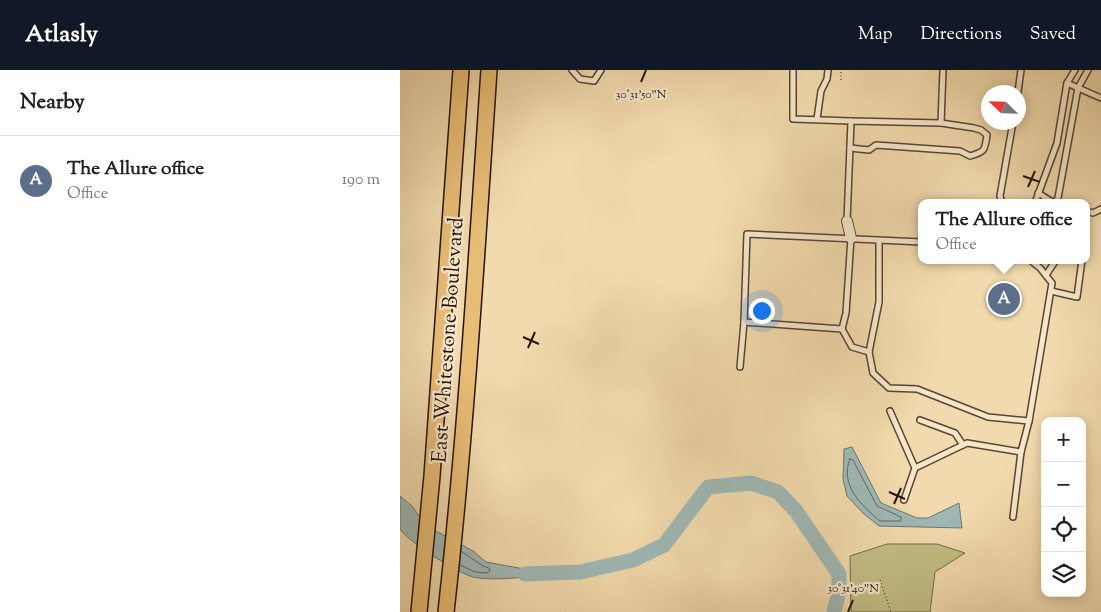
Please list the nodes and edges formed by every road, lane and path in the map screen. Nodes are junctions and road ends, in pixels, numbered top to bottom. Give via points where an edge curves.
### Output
1 (462, 70) edge
2 (489, 70) edge
3 (572, 70) edge
4 (601, 70) edge
5 (794, 70) edge
6 (828, 70) edge
7 (841, 70) edge
8 (943, 70) edge
9 (1021, 70) edge
10 (1075, 70) edge
11 (1088, 70) edge
12 (841, 80) dead end
13 (1068, 83) junction
14 (1019, 85) edge
15 (1078, 88) junction
16 (1101, 98) edge
17 (817, 119) junction
18 (852, 121) junction
19 (941, 124) junction
20 (1012, 130) edge
21 (850, 148) junction
22 (1038, 193) junction
23 (1001, 199) edge
24 (1036, 199) edge
25 (1048, 199) edge
26 (1057, 199) edge
27 (1101, 208) edge
28 (1090, 212) edge
29 (848, 221) joint
30 (851, 238) junction
31 (879, 241) junction
32 (918, 242) edge
33 (1035, 264) edge
34 (1053, 264) edge
35 (1081, 264) edge
36 (1046, 274) junction
37 (1051, 291) junction
38 (744, 322) junction
39 (842, 329) junction
40 (869, 352) junction
41 (740, 367) dead end
42 (890, 411) dead end
43 (920, 420) dead end
44 (1029, 421) junction
45 (963, 445) junction
46 (1021, 452) junction
47 (915, 468) junction
48 (904, 500) dead end
49 (1013, 516) dead end
50 (880, 580) dead end
51 (419, 612) edge
52 (446, 612) edge
53 (891, 612) edge

1 - 51 main road, East Whitestone Boulevard
2 - 52 main road, East Whitestone Boulevard via 469,380
3 - 4 lane via 580,79 594,81
5 - 17 lane via 793,119
6 - 17 lane
7 - 12 path
8 - 19 lane
9 - 14 lane
10 - 13 lane
11 - 15 lane
13 - 15 lane
13 - 22 lane via 1056,143
15 - 16 lane
15 - 26 lane
17 - 18 lane
18 - 19 lane
18 - 21 lane
19 - 21 lane via 981,130 986,135 985,148 980,154 970,156 960,151 876,145 870,150
20 - 23 lane
21 - 29 lane
22 - 24 lane
22 - 25 lane
27 - 28 lane
29 - 30 street
30 - 31 lane
30 - 38 lane via 747,234
30 - 39 lane
31 - 32 lane
31 - 40 lane via 878,302
33 - 36 lane
34 - 36 lane
35 - 37 lane via 1077,297
36 - 37 lane via 1052,283
37 - 44 lane
38 - 39 lane
38 - 41 lane
39 - 40 lane via 852,347
40 - 44 lane via 873,373 889,388 917,389 988,417
42 - 47 lane
43 - 45 lane via 956,434
44 - 46 lane
45 - 46 lane
45 - 47 lane
46 - 49 lane
47 - 48 lane
50 - 53 path

